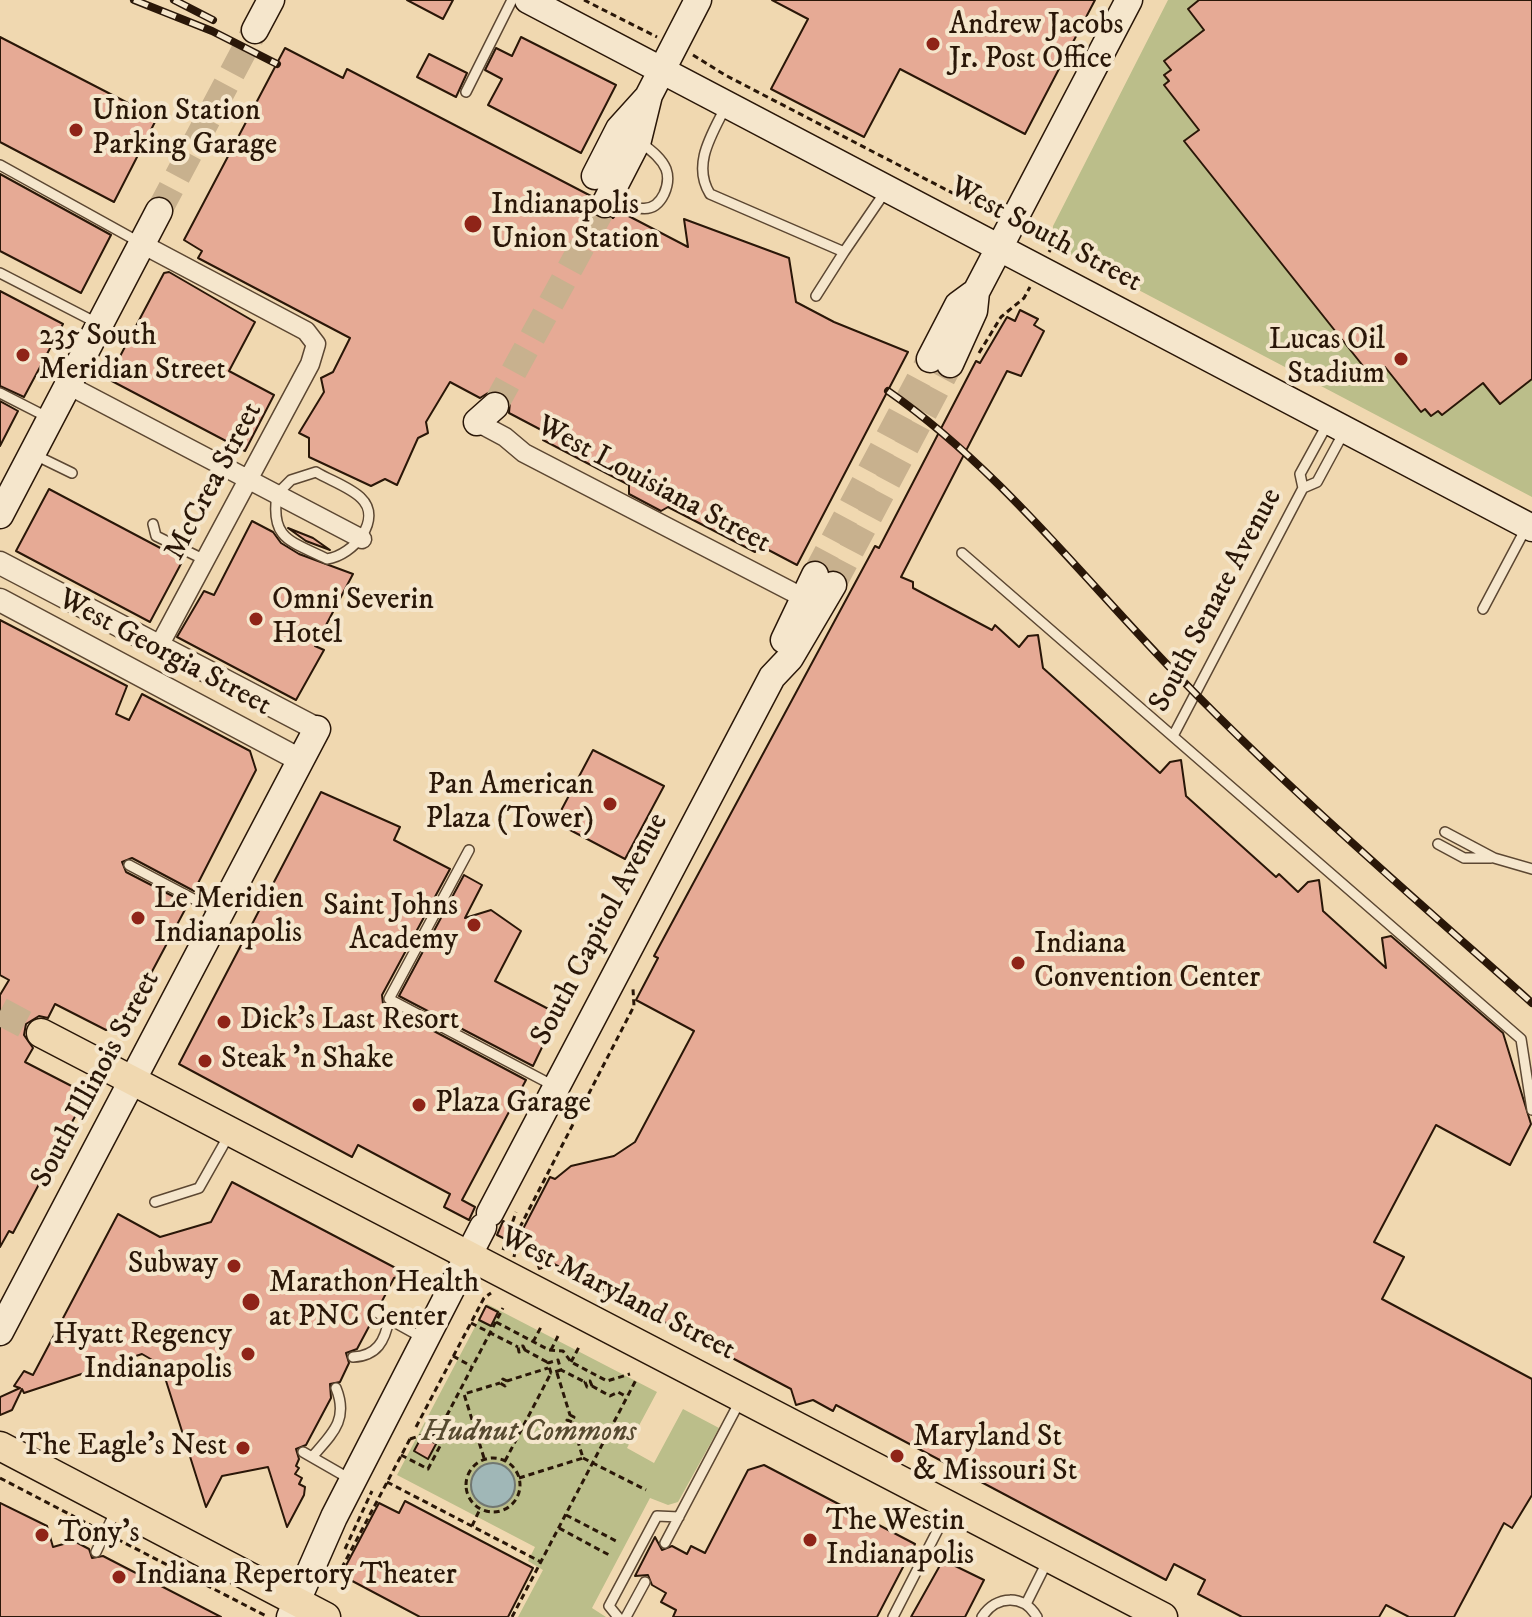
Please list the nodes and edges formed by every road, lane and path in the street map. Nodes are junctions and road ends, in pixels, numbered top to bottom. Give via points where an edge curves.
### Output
1 (271, 0) edge
2 (512, 0) edge
3 (528, 0) edge
4 (584, 0) edge
5 (698, 0) edge
6 (1129, 0) edge
7 (255, 30) tunnel mouth
8 (652, 34) dead end
9 (701, 59) dead end
10 (661, 71) junction
11 (466, 92) dead end
12 (726, 105) junction
13 (629, 134) junction
14 (0, 165) edge
15 (887, 189) junction
16 (604, 191) joint
17 (159, 211) tunnel mouth
18 (988, 211) dead end
19 (1040, 226) dead end
20 (142, 244) junction
21 (1053, 245) dead end
22 (999, 249) junction
23 (844, 252) junction
24 (0, 273) edge
25 (816, 296) dead end
26 (1024, 298) dead end
27 (100, 325) junction
28 (951, 360) joint
29 (68, 385) junction
30 (0, 393) edge
31 (486, 414) dead end
32 (50, 419) junction
33 (1336, 426) junction
34 (32, 453) junction
35 (72, 473) dead end
36 (248, 479) junction
37 (1303, 488) junction
38 (277, 494) junction
39 (0, 515) edge
40 (153, 524) dead end
41 (1530, 527) edge
42 (362, 539) junction
43 (962, 553) dead end
44 (205, 560) junction
45 (0, 563) edge
46 (817, 586) joint
47 (0, 600) edge
48 (1483, 609) dead end
49 (159, 646) junction
50 (317, 729) joint
51 (1173, 736) junction
52 (300, 760) junction
53 (1445, 832) dead end
54 (1438, 844) dead end
55 (469, 850) dead end
56 (1494, 858) junction
57 (129, 865) dead end
58 (1532, 869) edge
59 (220, 913) junction
60 (632, 981) dead end
61 (41, 1033) tunnel mouth
62 (132, 1081) junction
63 (554, 1086) junction
64 (1532, 1110) edge
65 (230, 1132) junction
66 (155, 1202) dead end
67 (496, 1219) junction
68 (517, 1251) dead end
69 (480, 1263) junction
70 (484, 1298) dead end
71 (503, 1308) dead end
72 (376, 1312) dead end
73 (389, 1319) junction
74 (496, 1322) junction
75 (471, 1323) junction
76 (541, 1327) dead end
77 (0, 1332) edge
78 (491, 1333) junction
79 (558, 1336) dead end
80 (426, 1339) junction
81 (533, 1342) junction
82 (579, 1347) dead end
83 (551, 1350) junction
84 (563, 1351) junction
85 (453, 1356) junction
86 (353, 1357) dead end
87 (558, 1360) junction
88 (571, 1362) junction
89 (473, 1366) junction
90 (548, 1366) junction
91 (556, 1372) junction
92 (630, 1374) dead end
93 (637, 1378) dead end
94 (336, 1388) dead end
95 (462, 1393) junction
96 (627, 1397) junction
97 (742, 1397) junction
98 (416, 1427) dead end
99 (443, 1440) junction
100 (0, 1446) edge
101 (401, 1455) junction
102 (583, 1458) junction
103 (485, 1460) junction
104 (505, 1461) junction
105 (593, 1463) junction
106 (0, 1478) edge
107 (519, 1478) junction
108 (364, 1482) junction
109 (387, 1482) junction
110 (646, 1490) dead end
111 (950, 1505) junction
112 (480, 1509) junction
113 (566, 1515) junction
114 (679, 1517) junction
115 (111, 1520) junction
116 (360, 1520) dead end
117 (472, 1526) junction
118 (559, 1528) junction
119 (618, 1542) dead end
120 (665, 1543) dead end
121 (96, 1552) dead end
122 (611, 1556) dead end
123 (1049, 1557) junction
124 (541, 1562) junction
125 (328, 1582) dead end
126 (645, 1582) dead end
127 (1026, 1604) junction
128 (288, 1612) edge
129 (1151, 1614) edge
130 (268, 1617) edge
131 (326, 1617) edge
132 (512, 1617) edge
133 (618, 1617) edge
134 (626, 1617) edge
135 (893, 1617) edge
136 (982, 1617) edge
137 (1037, 1617) edge

1 - 7 main road
2 - 11 lane
3 - 10 main road, West South Street
4 - 8 path
5 - 10 main road
6 - 22 main road
9 - 18 path
10 - 12 main road, West South Street
10 - 13 main road
12 - 15 main road, West South Street
12 - 23 lane via 702,163 701,180 710,194
13 - 16 main road
13 - 16 lane via 665,166 668,177 662,198 643,210
14 - 20 lane
15 - 22 main road, West South Street
15 - 23 lane
17 - 20 main road
19 - 21 path
20 - 27 main road
20 - 36 street, McCrea Street via 306,331 316,344
22 - 28 main road via 976,292 974,311
22 - 33 main road, West South Street
23 - 25 lane
24 - 27 lane
26 - 28 path via 1001,317 982,351
27 - 29 main road
29 - 32 main road
29 - 36 street
30 - 32 lane
31 - 46 street, West Louisiana Street via 524,453
32 - 34 main road
33 - 37 lane, South Senate Avenue via 1300,474
33 - 37 lane, South Senate Avenue via 1317,482
33 - 41 main road, West South Street
34 - 35 lane
34 - 39 main road
36 - 38 street
36 - 44 street, McCrea Street
37 - 51 lane, South Senate Avenue
38 - 42 street
38 - 42 lane via 275,521 283,536 327,559 348,553
38 - 42 lane via 291,480 316,472 363,499
40 - 44 lane via 156,536
41 - 48 lane
43 - 51 lane
44 - 49 street, McCrea Street
45 - 49 street, West Georgia Street
46 - 63 main road, South Capitol Avenue via 790,658 772,677
47 - 52 street, West Georgia Street
49 - 50 street, West Georgia Street
50 - 52 main road, South Illinois Street
51 - 64 lane via 1521,1039
52 - 59 main road, South Illinois Street
53 - 56 lane
54 - 56 lane via 1464,858
55 - 63 lane via 389,999
56 - 58 lane
57 - 59 lane
59 - 62 main road, South Illinois Street
60 - 68 path via 634,1006 520,1227
61 - 62 main road, West Maryland Street
62 - 65 main road, West Maryland Street
62 - 77 main road, South Illinois Street
63 - 67 main road, South Capitol Avenue
65 - 66 lane via 199,1188
65 - 69 main road, West Maryland Street
67 - 69 main road, South Capitol Avenue
67 - 69 path
69 - 80 main road, South Capitol Avenue
69 - 97 main road, West Maryland Street
70 - 75 path
71 - 74 path
72 - 73 lane
73 - 80 lane
73 - 86 lane via 374,1352
74 - 78 path
74 - 81 path
75 - 78 path
75 - 85 path
76 - 81 path
78 - 89 path
78 - 90 path
79 - 83 path
80 - 108 main road, South Capitol Avenue
81 - 83 path
82 - 88 path
83 - 84 path
84 - 87 path
84 - 88 path
85 - 89 path
85 - 98 path
87 - 90 path
87 - 91 path
88 - 92 path via 607,1381
89 - 95 path
90 - 91 path
90 - 95 path via 505,1386
91 - 96 path via 610,1396 618,1392
91 - 102 path
91 - 104 path
93 - 96 path
94 - 108 lane via 341,1422 307,1455
95 - 99 path via 446,1417 450,1427
95 - 103 path
96 - 105 path
97 - 111 main road, West Maryland Street
97 - 114 lane
99 - 101 path via 429,1433 410,1438
99 - 101 path via 428,1469
100 - 115 main road
101 - 109 path
102 - 105 path
102 - 107 path
103 - 104 path
103 - 112 path via 472,1468 466,1483 469,1498
104 - 107 path
105 - 110 path
105 - 113 path
106 - 115 path
107 - 112 path via 519,1493 510,1506 496,1512
108 - 116 path
108 - 128 main road, South Capitol Avenue
109 - 117 path
109 - 125 path via 338,1575
111 - 123 main road, West Maryland Street
111 - 135 lane
112 - 117 path
113 - 118 path
113 - 119 path
114 - 120 lane
114 - 133 lane via 657,1516 609,1606
115 - 121 lane
115 - 128 main road
115 - 130 path
117 - 124 path
118 - 122 path
118 - 124 path
123 - 127 lane
123 - 129 main road, West Maryland Street
124 - 132 path
126 - 134 lane
127 - 136 lane via 998,1602
127 - 137 lane
128 - 131 main road

